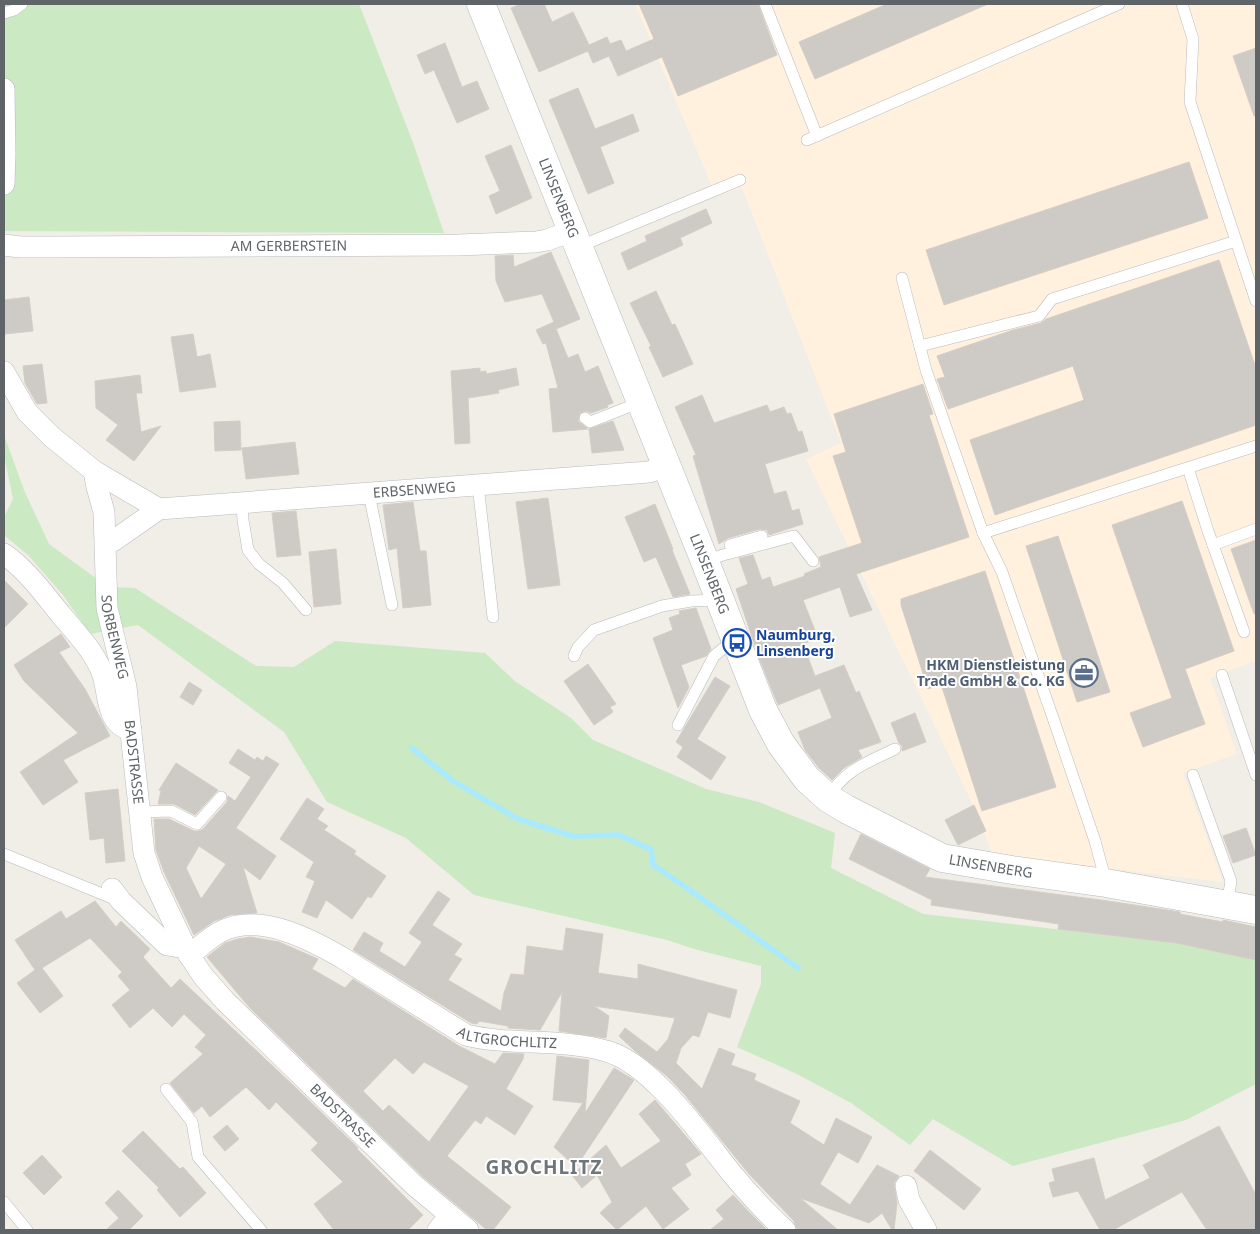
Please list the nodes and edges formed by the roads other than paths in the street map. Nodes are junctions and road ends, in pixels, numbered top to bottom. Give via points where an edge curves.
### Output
1 (22, 4) edge
2 (481, 4) edge
3 (765, 4) edge
4 (1119, 4) edge
5 (1182, 4) edge
6 (1096, 9) edge
7 (4, 13) edge
8 (4, 89) edge
9 (740, 180) dead end
10 (4, 184) edge
11 (575, 239) junction
12 (1236, 241) junction
13 (4, 245) edge
14 (902, 278) dead end
15 (1254, 287) edge
16 (1256, 301) edge
17 (920, 346) junction
18 (4, 372) edge
19 (641, 402) junction
20 (584, 418) dead end
21 (1256, 446) edge
22 (667, 466) junction
23 (1188, 468) junction
24 (94, 471) junction
25 (478, 485) junction
26 (369, 494) junction
27 (242, 503) junction
28 (159, 509) junction
29 (1256, 529) edge
30 (983, 533) junction
31 (762, 536) dead end
32 (106, 541) junction
33 (1213, 545) junction
34 (4, 554) edge
35 (704, 558) junction
36 (813, 561) dead end
37 (720, 600) junction
38 (392, 605) dead end
39 (306, 610) dead end
40 (493, 617) dead end
41 (1244, 632) dead end
42 (737, 643) junction
43 (574, 656) dead end
44 (1222, 675) dead end
45 (678, 725) dead end
46 (131, 730) junction
47 (895, 749) dead end
48 (1193, 775) dead end
49 (1256, 775) edge
50 (221, 797) dead end
51 (828, 798) junction
52 (139, 812) junction
53 (4, 854) edge
54 (1106, 883) junction
55 (117, 895) joint
56 (1227, 905) junction
57 (1256, 910) edge
58 (188, 952) junction
59 (166, 1090) dead end
60 (906, 1186) dead end
61 (4, 1202) edge
62 (444, 1223) edge
63 (27, 1230) edge
64 (261, 1230) edge
65 (468, 1230) edge
66 (785, 1230) edge
67 (926, 1230) edge

1 - 7 lane
2 - 11 main road, LINSENBERG
3 - 6 lane via 812,138
4 - 6 lane
5 - 12 lane via 1194,39 1190,102
8 - 10 street
9 - 11 lane
11 - 13 street, AM GERBERSTEIN via 459,245 55,248
11 - 19 main road, LINSENBERG
12 - 15 lane
12 - 17 lane via 1052,299 1039,316
14 - 17 lane
15 - 16 lane
17 - 30 lane
18 - 24 street via 27,412
19 - 20 lane via 590,422
19 - 22 main road, LINSENBERG
21 - 23 lane
22 - 25 street, ERBSENWEG via 649,472
22 - 35 main road, LINSENBERG
23 - 30 lane
23 - 33 lane
24 - 28 street
24 - 32 street, SORBENWEG via 104,512
25 - 26 street, ERBSENWEG
25 - 40 lane
26 - 27 street, ERBSENWEG
26 - 38 lane
27 - 28 street, ERBSENWEG
27 - 39 lane via 248,550
28 - 32 street via 118,538
29 - 33 lane
30 - 54 lane via 1002,572 1054,718
31 - 35 lane
32 - 46 street, SORBENWEG via 107,608 126,687
33 - 41 lane
34 - 46 street, BADSTRASSE via 37,585 88,646 103,675 110,709 119,724
35 - 36 lane via 794,536
35 - 37 main road, LINSENBERG
37 - 42 main road, LINSENBERG
37 - 43 lane via 662,606 618,620 594,630
42 - 45 lane via 714,656
42 - 51 main road, LINSENBERG via 771,727 808,779
44 - 49 lane
46 - 52 street, BADSTRASSE
47 - 51 lane via 850,771
48 - 56 lane via 1231,881
50 - 52 lane via 197,824 171,811
51 - 54 main road, LINSENBERG via 942,858
52 - 58 street, BADSTRASSE via 147,864
53 - 55 lane
54 - 56 main road, LINSENBERG
55 - 58 street via 167,945
56 - 57 main road, LINSENBERG
58 - 62 street, BADSTRASSE via 225,1001 399,1171
58 - 66 street, ALTGROCHLITZ via 227,929 275,928 327,949 466,1035 565,1044 616,1055 657,1084 753,1198
59 - 64 lane via 192,1122 198,1157
60 - 67 street via 909,1200
61 - 63 lane
62 - 65 street, BADSTRASSE

